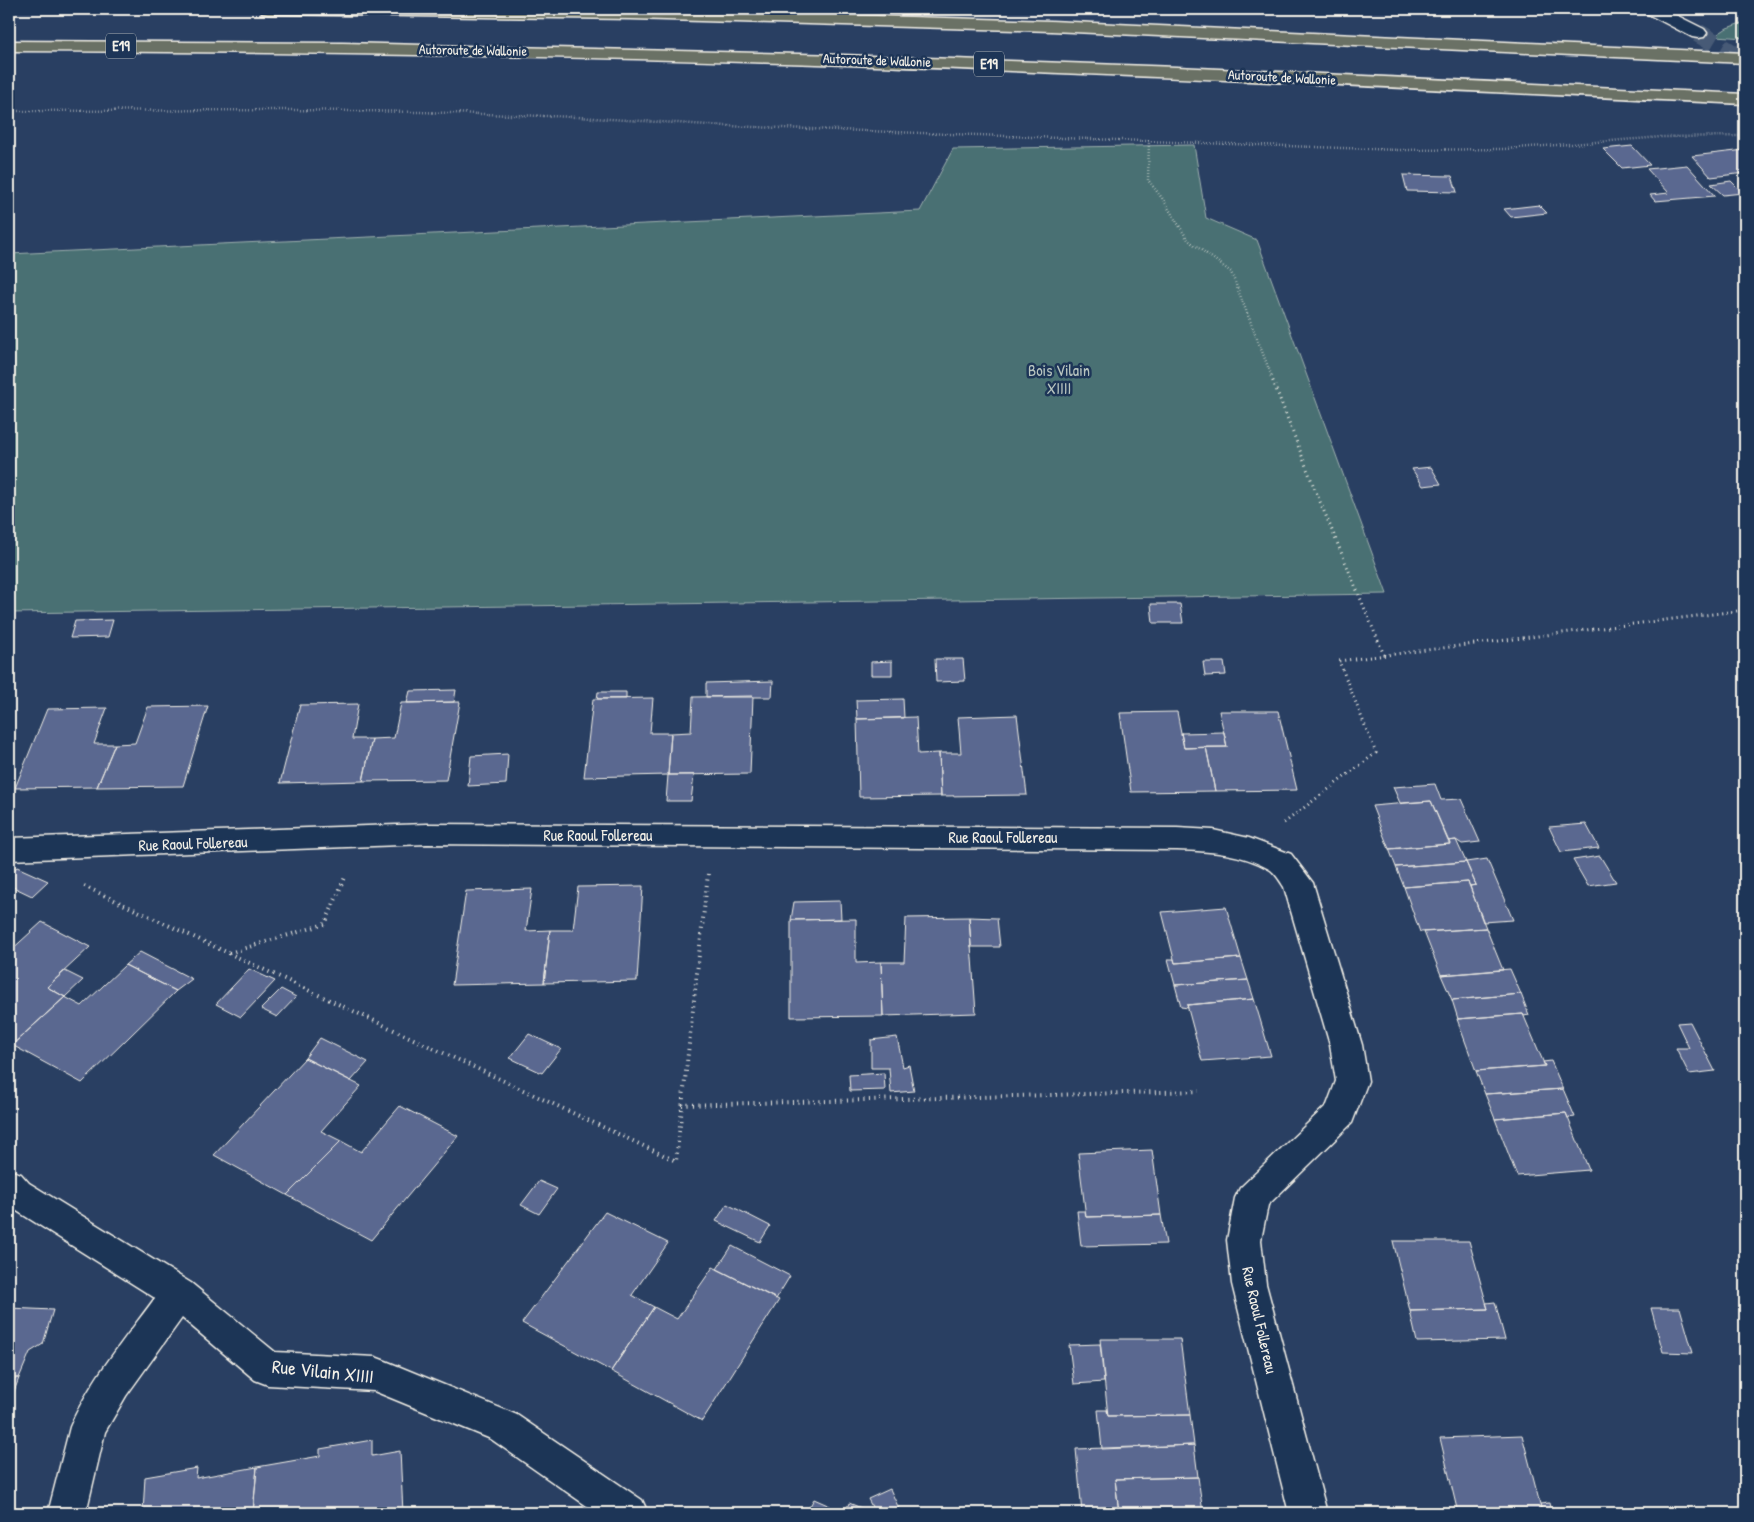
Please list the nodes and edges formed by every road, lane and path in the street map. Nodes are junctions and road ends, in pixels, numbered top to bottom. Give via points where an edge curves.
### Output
1 (268, 9) edge
2 (1652, 9) edge
3 (1698, 33) tunnel mouth
4 (9, 46) edge
5 (1745, 58) edge
6 (1745, 99) edge
7 (9, 111) edge
8 (1745, 136) edge
9 (1149, 140) junction
10 (1745, 610) edge
11 (1384, 655) junction
12 (712, 836) junction
13 (9, 849) edge
14 (1249, 849) junction
15 (347, 872) dead end
16 (79, 884) dead end
17 (228, 953) junction
18 (1199, 1091) dead end
19 (682, 1105) junction
20 (9, 1184) edge
21 (180, 1294) junction
22 (67, 1513) edge
23 (629, 1513) edge
24 (1308, 1513) edge

1 - 5 highway via 631,14 1051,26
2 - 3 street
4 - 6 highway, Autoroute de Wallonie / E19 via 626,52 1052,66
7 - 9 path via 417,112
8 - 9 path via 1662,136 1495,150 1399,150
9 - 11 path via 1148,180 1188,240 1231,272 1316,492
10 - 11 path
11 - 14 path via 1339,661 1376,753
12 - 13 street, Rue Raoul Follereau via 427,834
12 - 14 street, Rue Raoul Follereau via 1177,839 1213,841
12 - 19 path
14 - 24 street, Rue Raoul Follereau via 1281,862 1298,883 1346,1046 1352,1080 1341,1112 1252,1198 1244,1240 1249,1284
15 - 17 path via 326,924
16 - 17 path
17 - 19 path via 676,1161
18 - 19 path
20 - 21 street, Rue Vilain XIIII via 17,1193
21 - 22 street via 113,1384 88,1427
21 - 23 street, Rue Vilain XIIII via 268,1368 375,1374 504,1427

